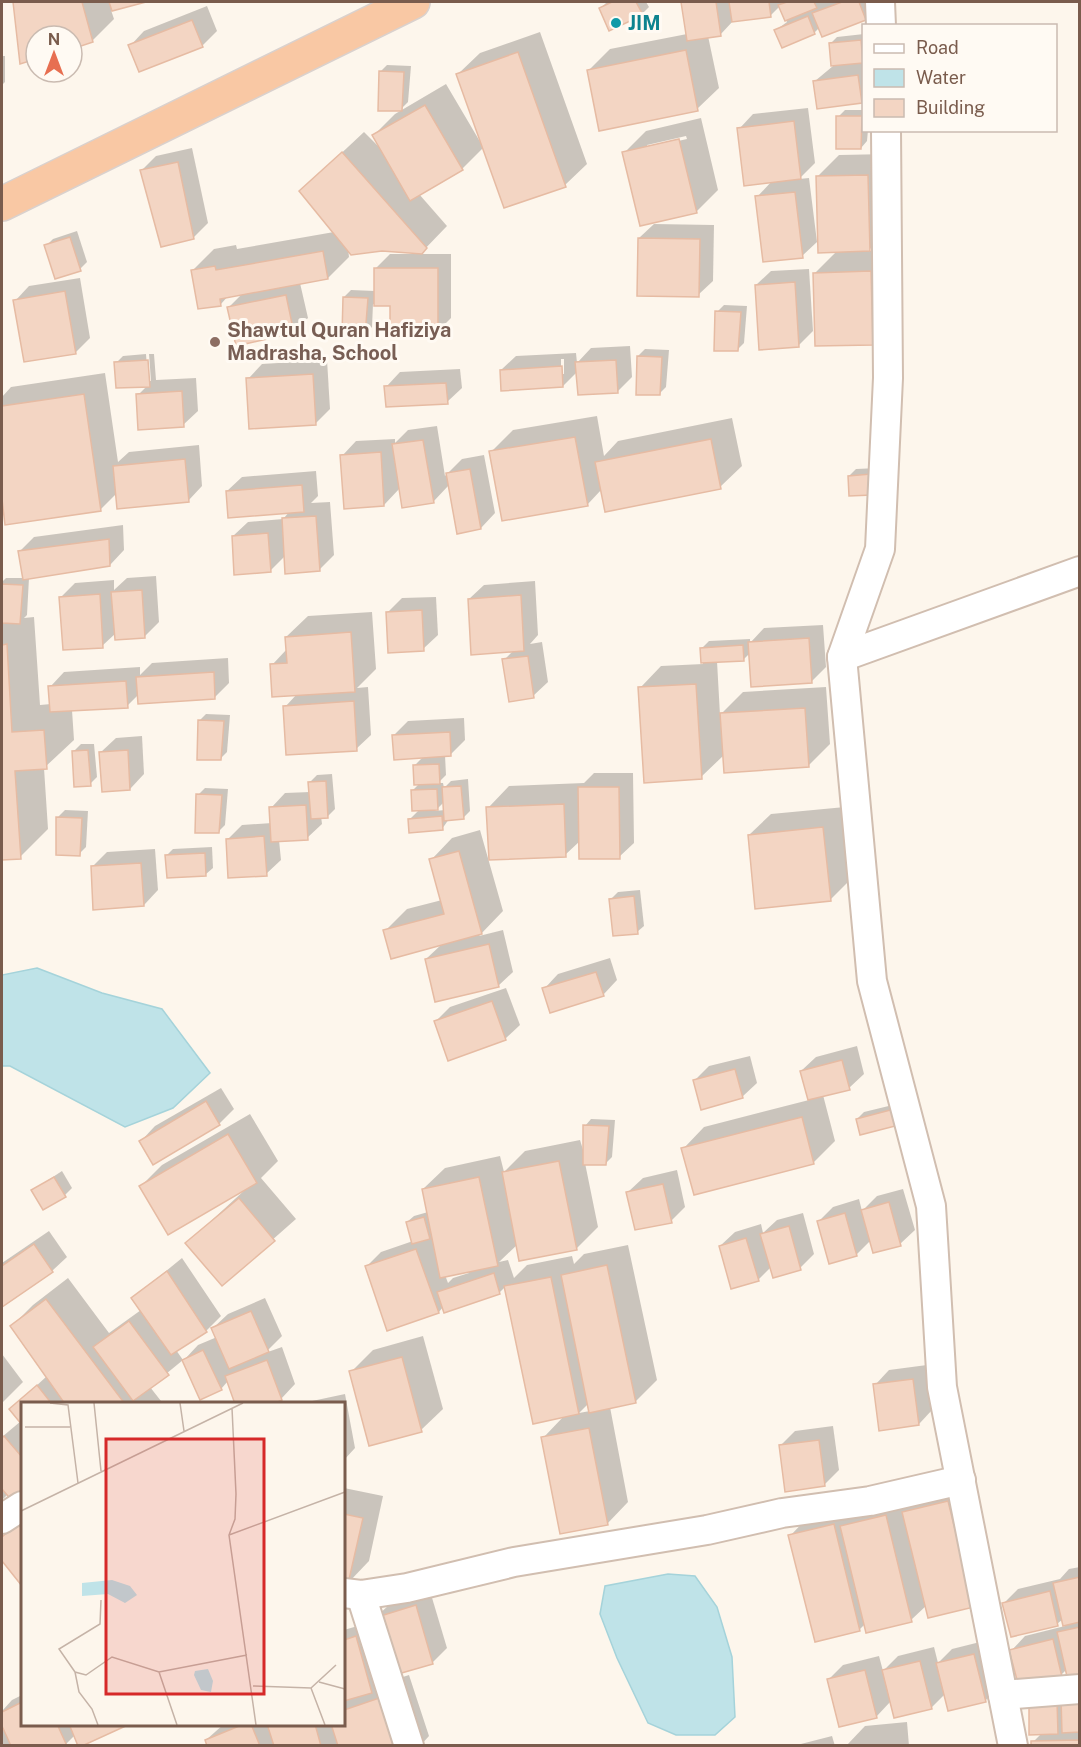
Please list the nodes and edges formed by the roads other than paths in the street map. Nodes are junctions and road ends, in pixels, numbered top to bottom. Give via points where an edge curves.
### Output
1 (413, 2) edge
2 (880, 2) edge
3 (881, 24) edge
4 (886, 132) edge
5 (2, 204) edge
6 (1080, 571) edge
7 (842, 657) junction
8 (961, 1480) junction
9 (21, 1507) edge
10 (2, 1519) edge
11 (352, 1594) edge
12 (1080, 1689) edge
13 (1004, 1695) junction
14 (410, 1746) edge
15 (1013, 1746) edge

1 - 5 highway
2 - 3 street
4 - 7 street via 888,378 880,549
6 - 7 street
7 - 8 street via 872,981 930,1206 942,1386
8 - 11 street via 870,1501 782,1513 707,1530 514,1562 407,1588
8 - 13 street
9 - 10 street
11 - 14 street
12 - 13 street
13 - 15 street

